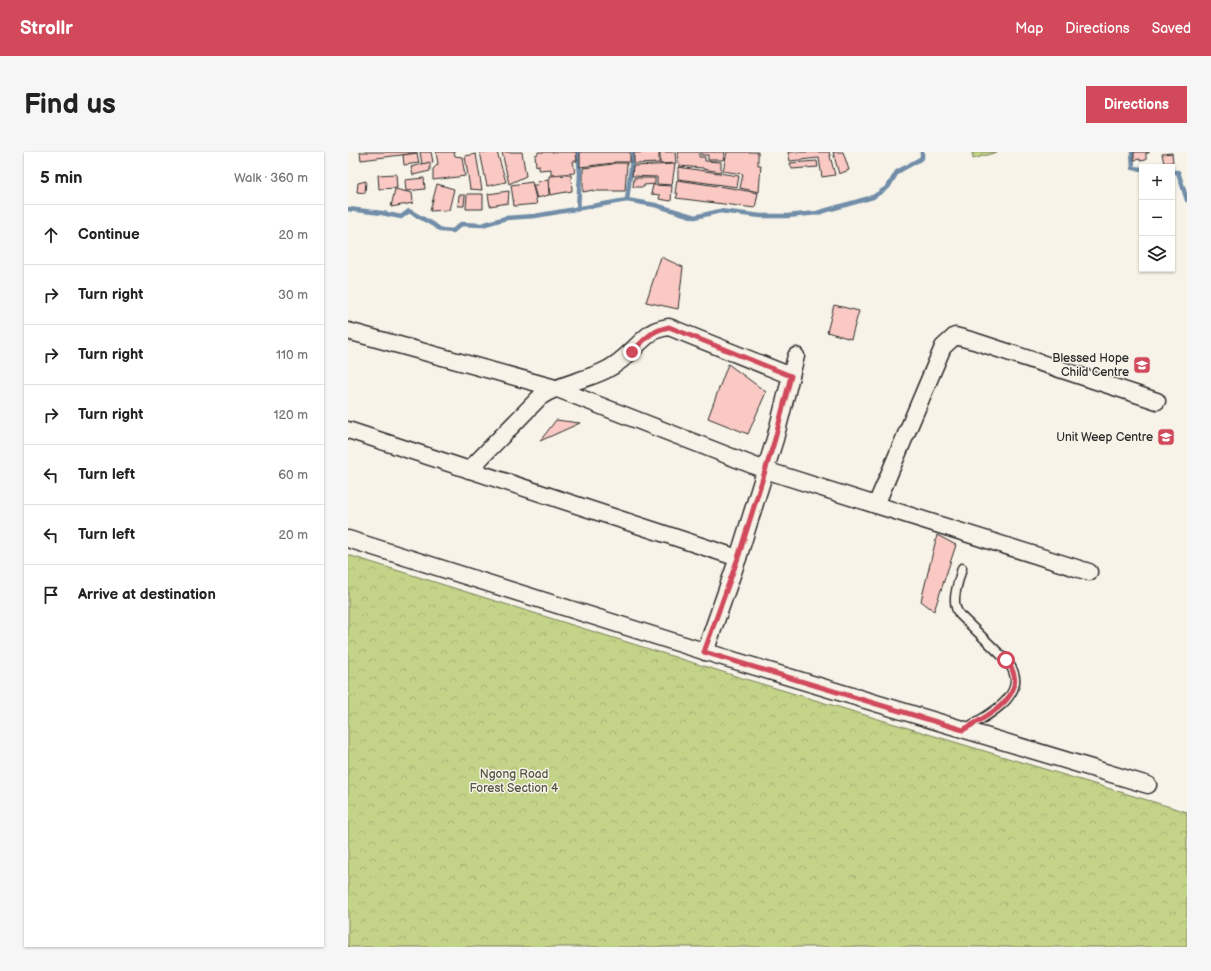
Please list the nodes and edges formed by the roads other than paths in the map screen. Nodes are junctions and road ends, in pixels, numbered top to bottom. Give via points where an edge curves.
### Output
1 (348, 331) edge
2 (796, 356) dead end
3 (791, 376) junction
4 (554, 388) junction
5 (1157, 401) dead end
6 (348, 430) edge
7 (469, 470) junction
8 (765, 470) junction
9 (876, 505) junction
10 (348, 538) edge
11 (738, 558) junction
12 (962, 568) dead end
13 (1089, 572) dead end
14 (704, 652) junction
15 (963, 730) junction
16 (1148, 785) dead end

1 - 4 street
2 - 3 street
3 - 4 street via 669,327 651,333 622,360 606,370
3 - 8 street
4 - 7 street via 540,397
4 - 8 street
5 - 9 street via 955,336 943,347
6 - 7 street
7 - 11 street
8 - 9 street
8 - 11 street
9 - 13 street
10 - 14 street
11 - 14 street
12 - 15 lane via 955,595 956,609 1006,660 1012,667 1015,677 1014,686 1004,704
14 - 15 street
15 - 16 street

